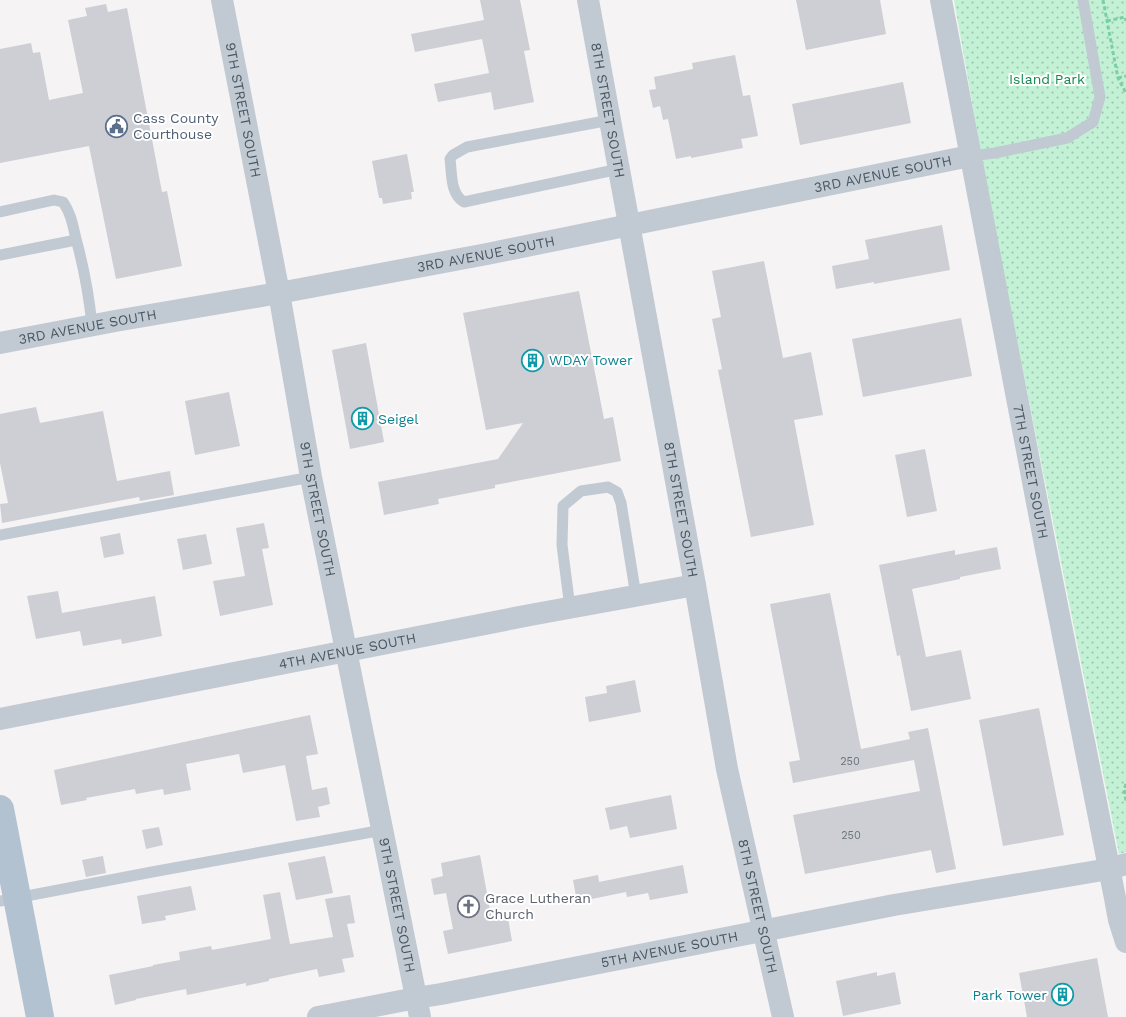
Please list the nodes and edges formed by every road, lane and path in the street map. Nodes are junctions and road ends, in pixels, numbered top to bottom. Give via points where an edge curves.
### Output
1 (222, 0) edge
2 (588, 0) edge
3 (941, 0) edge
4 (1083, 0) edge
5 (1103, 0) edge
6 (1107, 21) junction
7 (1126, 21) edge
8 (1126, 76) edge
9 (1118, 78) junction
10 (1126, 93) edge
11 (610, 120) junction
12 (970, 156) junction
13 (619, 169) junction
14 (0, 212) edge
15 (629, 225) junction
16 (76, 240) junction
17 (0, 255) edge
18 (279, 292) junction
19 (92, 325) junction
20 (0, 343) edge
21 (311, 477) junction
22 (0, 535) edge
23 (695, 585) junction
24 (636, 596) junction
25 (570, 608) junction
26 (346, 651) junction
27 (0, 719) edge
28 (1126, 784) edge
29 (1126, 801) edge
30 (0, 809) edge
31 (382, 830) junction
32 (1118, 867) edge
33 (9, 900) edge
34 (764, 931) junction
35 (1126, 942) edge
36 (418, 1007) edge
37 (40, 1017) edge
38 (318, 1017) edge
39 (782, 1017) edge

1 - 18 street, 9TH STREET SOUTH
2 - 11 street, 8TH STREET SOUTH
3 - 12 street, 7TH STREET SOUTH
4 - 12 lane via 1100,97 1093,122 1067,138
5 - 6 path
6 - 7 path via 1125,17
6 - 9 path
8 - 9 path
9 - 10 path
11 - 13 street, 8TH STREET SOUTH
11 - 13 lane via 467,147 450,159 454,189 464,202
12 - 15 street, 3RD AVENUE SOUTH
12 - 32 street, 7TH STREET SOUTH via 1018,405
13 - 15 street, 8TH STREET SOUTH
14 - 16 lane via 54,200 63,202 69,210
15 - 18 street, 3RD AVENUE SOUTH
15 - 23 street, 8TH STREET SOUTH
16 - 17 lane
16 - 19 lane via 90,297
18 - 19 street, 3RD AVENUE SOUTH
18 - 21 street, 9TH STREET SOUTH
19 - 20 street, 3RD AVENUE SOUTH
21 - 22 lane
21 - 26 street, 9TH STREET SOUTH
23 - 24 street, 4TH AVENUE SOUTH
23 - 34 street, 8TH STREET SOUTH via 727,770
24 - 25 street, 4TH AVENUE SOUTH
24 - 25 lane via 621,503 616,492 608,486 581,491 563,506 562,545
25 - 26 street, 4TH AVENUE SOUTH
26 - 27 street, 4TH AVENUE SOUTH
26 - 31 street, 9TH STREET SOUTH
28 - 29 path
30 - 33 main road
31 - 33 lane
31 - 36 street, 9TH STREET SOUTH
32 - 34 street, 5TH AVENUE SOUTH
32 - 35 street, 7TH STREET SOUTH via 1120,920
33 - 37 main road
34 - 36 street, 5TH AVENUE SOUTH via 441,994
34 - 39 street, 8TH STREET SOUTH
36 - 38 street, 5TH AVENUE SOUTH

